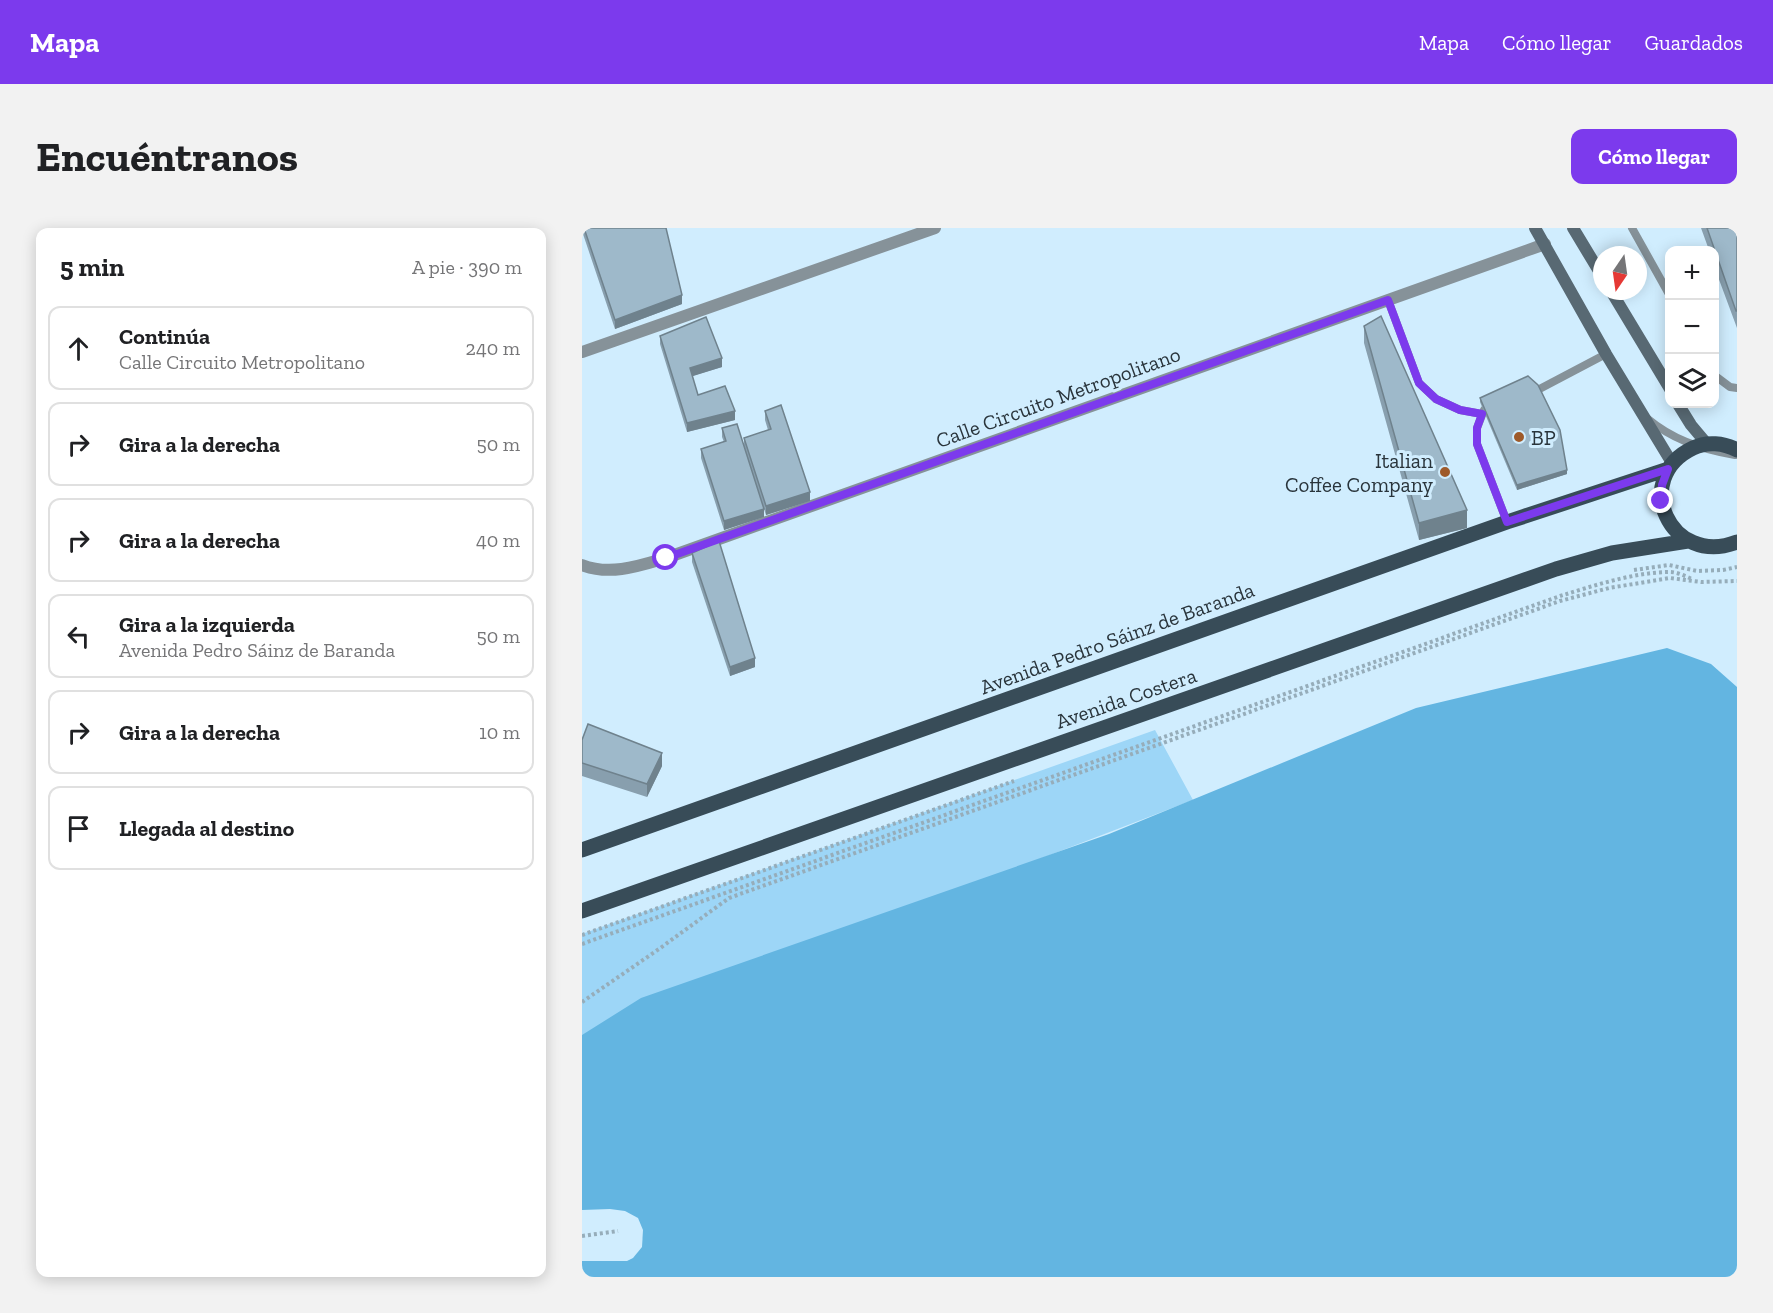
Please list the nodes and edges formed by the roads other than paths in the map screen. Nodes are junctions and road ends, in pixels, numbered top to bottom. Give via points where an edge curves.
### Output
1 (935, 228) edge
2 (1535, 228) edge
3 (1573, 228) edge
4 (1632, 228) edge
5 (1545, 244) junction
6 (1593, 261) edge
7 (1665, 287) edge
8 (1388, 300) junction
9 (1616, 300) edge
10 (582, 352) edge
11 (1606, 354) junction
12 (1719, 379) edge
13 (1665, 381) edge
14 (1737, 388) edge
15 (1518, 401) edge
16 (1680, 408) edge
17 (1643, 415) junction
18 (1702, 445) junction
19 (1735, 448) edge
20 (1670, 466) junction
21 (1507, 522) junction
22 (1688, 541) junction
23 (1737, 543) edge
24 (582, 566) edge
25 (582, 850) edge
26 (582, 911) edge

1 - 10 street
2 - 5 main road
3 - 6 main road
4 - 7 lane
5 - 8 street, Calle Circuito Metropolitano
5 - 11 main road
8 - 21 lane via 1419,383 1436,399 1485,416 1477,428 1477,444
8 - 24 street, Calle Circuito Metropolitano via 666,558 625,570
9 - 13 main road
11 - 15 lane
11 - 17 main road
12 - 14 lane
16 - 18 main road
17 - 18 lane via 1664,431
17 - 20 main road
18 - 19 main road
18 - 20 main road, Avenida Pedro Sáinz de Baranda via 1685,452
20 - 21 main road, Avenida Pedro Sáinz de Baranda
20 - 22 main road via 1662,485 1661,501 1665,517
21 - 25 main road, Avenida Pedro Sáinz de Baranda
22 - 23 main road via 1720,548
22 - 26 main road, Avenida Costera via 1612,553 1556,569

